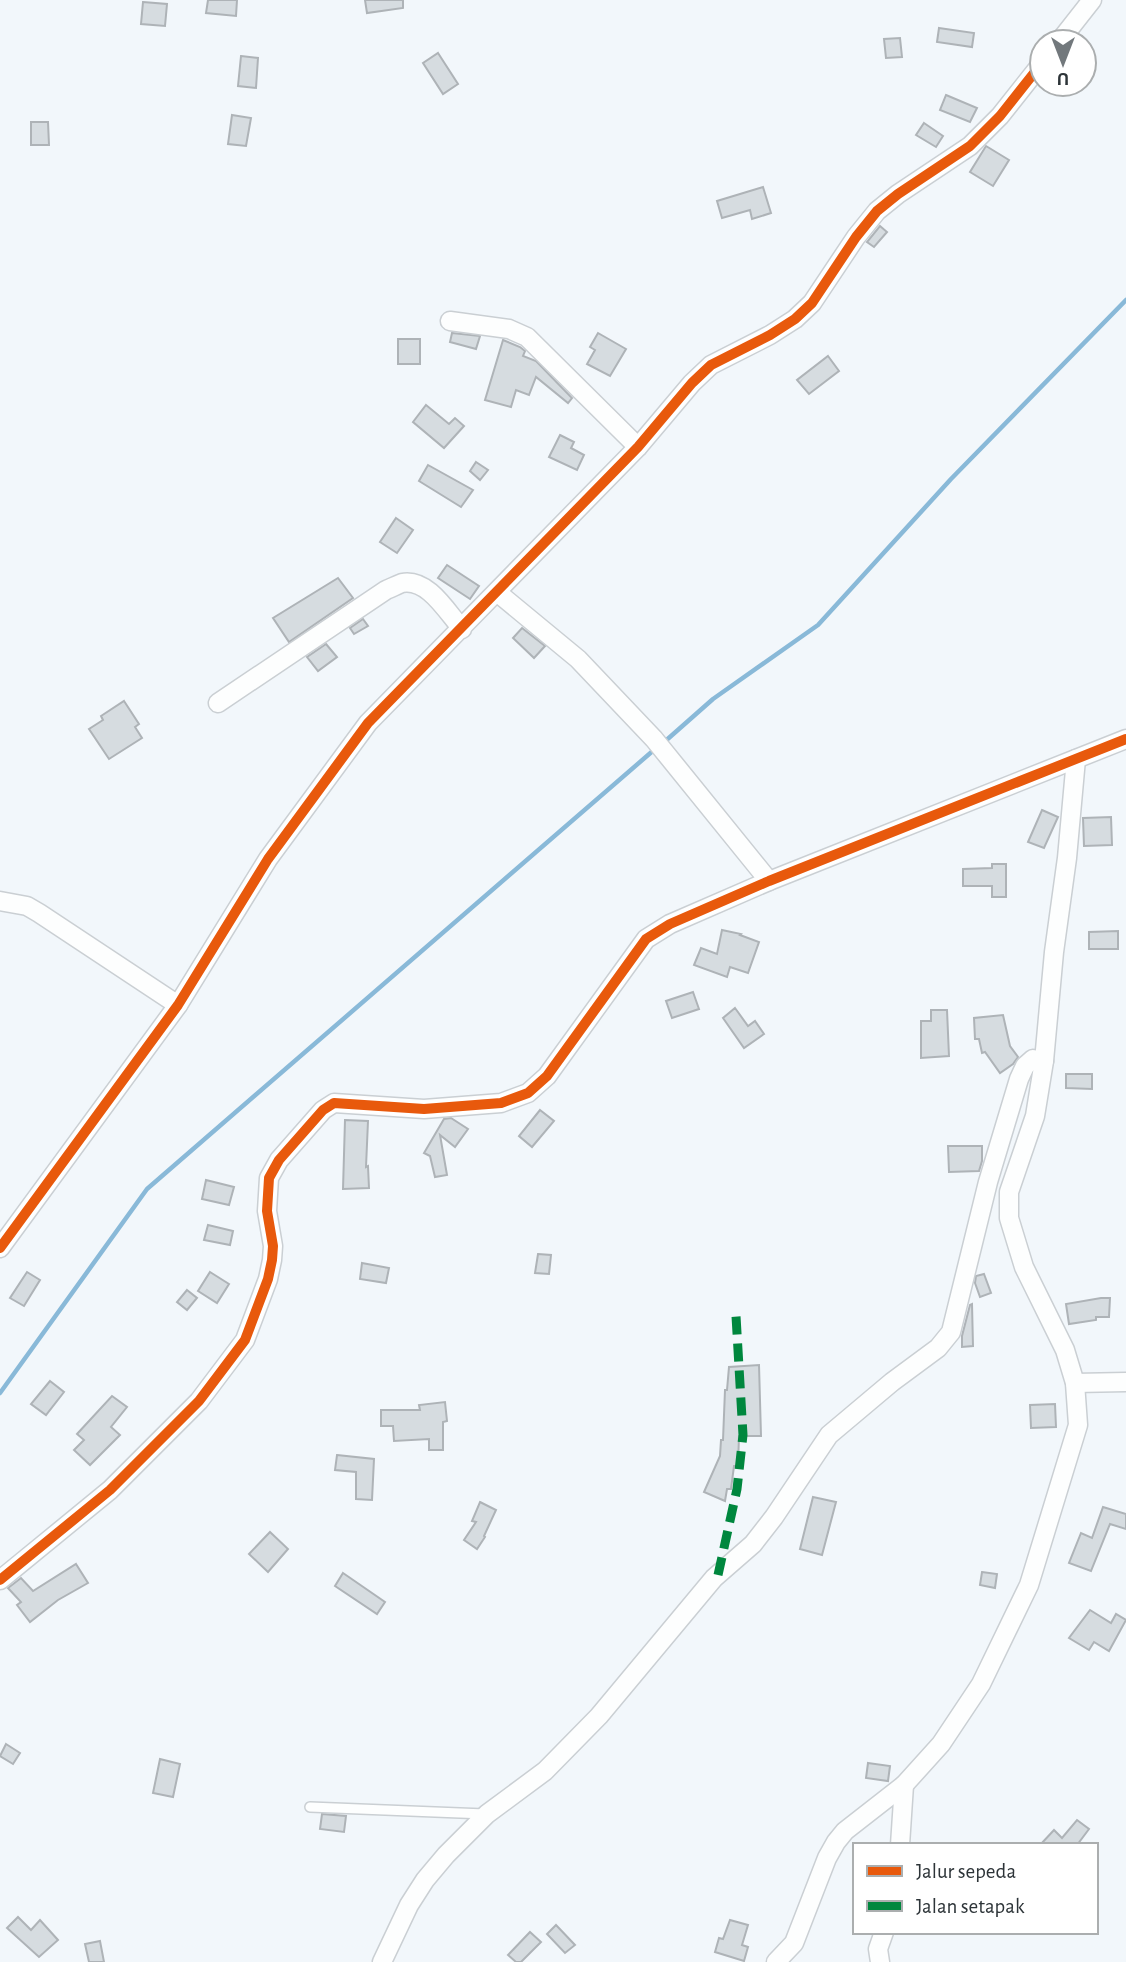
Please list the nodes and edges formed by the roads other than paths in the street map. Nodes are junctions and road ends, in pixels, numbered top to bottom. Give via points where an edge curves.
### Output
1 (1092, 0) edge
2 (1070, 28) edge
3 (1028, 81) edge
4 (450, 321) dead end
5 (638, 447) junction
6 (498, 593) junction
7 (462, 629) junction
8 (218, 703) dead end
9 (1126, 740) edge
10 (1076, 759) junction
11 (769, 881) junction
12 (0, 901) edge
13 (178, 1005) junction
14 (1044, 1061) junction
15 (0, 1248) edge
16 (1126, 1382) edge
17 (1075, 1383) junction
18 (0, 1580) edge
19 (904, 1785) junction
20 (310, 1807) dead end
21 (486, 1814) junction
22 (900, 1843) edge
23 (883, 1934) edge
24 (382, 1962) edge
25 (776, 1962) edge
26 (880, 1962) edge

1 - 2 street
3 - 5 street via 970,146 877,211 812,303 795,319 711,365
4 - 5 street via 509,329 527,337
5 - 6 street
6 - 7 street
6 - 11 street via 578,659 654,739
7 - 8 street via 426,588 403,583
7 - 13 street via 368,723 268,859
9 - 10 street
10 - 11 street
10 - 14 street
11 - 18 street via 646,939 547,1076 528,1093 488,1104 424,1109 334,1103 323,1110 269,1178 272,1260 245,1340 199,1401 110,1490
12 - 13 street via 39,913
13 - 15 street
14 - 17 street via 1035,1116 1009,1192 1009,1218 1024,1267 1065,1350
14 - 21 street via 1032,1059 1019,1079 951,1332 938,1348 829,1435 753,1544 714,1578 598,1716 545,1772
16 - 17 street
17 - 19 street via 1078,1425 1029,1585 981,1684 941,1744
19 - 22 street
19 - 25 street via 836,1842 794,1942
20 - 21 lane
21 - 24 street via 425,1880
23 - 26 street via 878,1949

